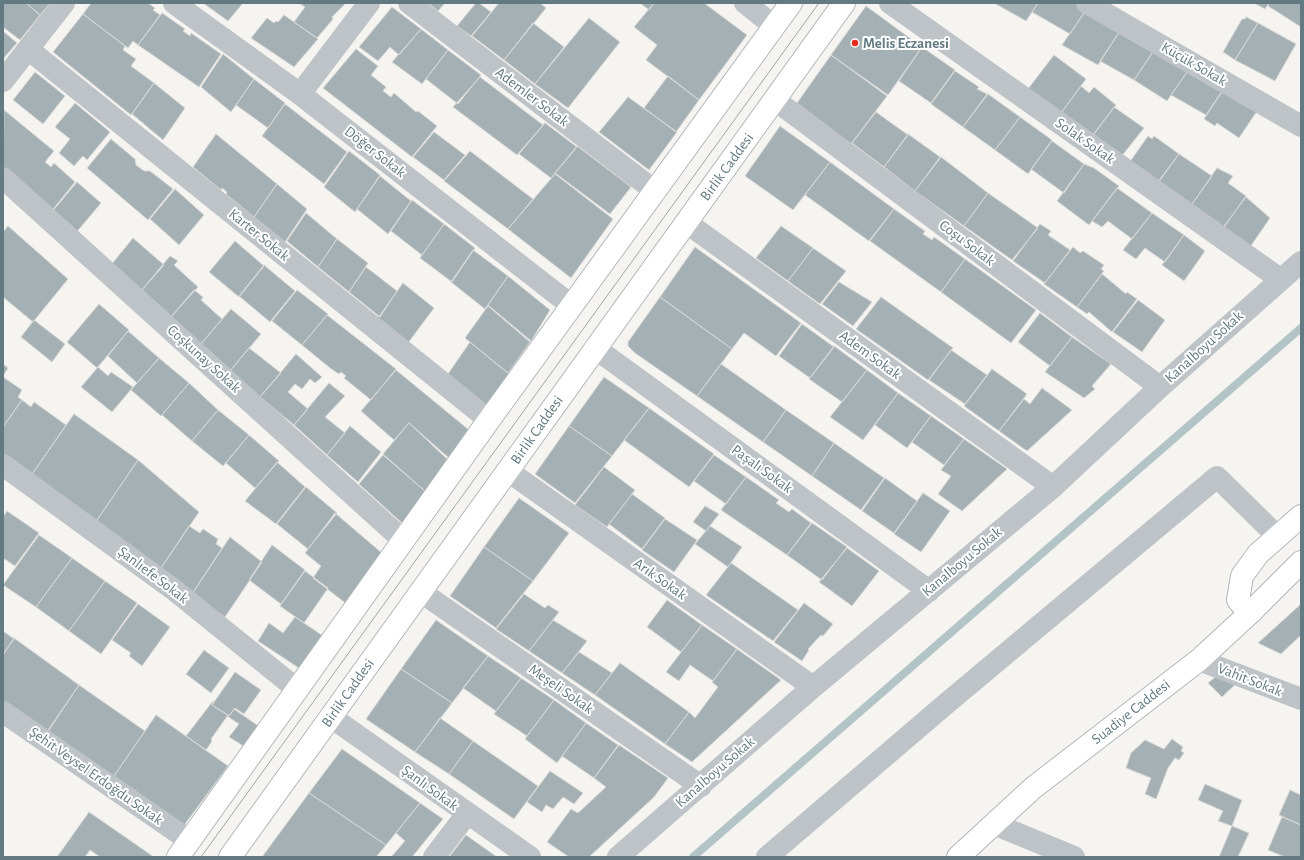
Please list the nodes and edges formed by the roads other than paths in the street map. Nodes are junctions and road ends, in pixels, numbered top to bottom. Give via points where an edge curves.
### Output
1 (64, 3) edge
2 (174, 3) edge
3 (368, 3) edge
4 (409, 3) edge
5 (745, 3) edge
6 (791, 3) edge
7 (844, 3) edge
8 (890, 3) edge
9 (1087, 3) edge
10 (774, 26) junction
11 (28, 49) junction
12 (3, 81) edge
13 (300, 94) junction
14 (775, 100) junction
15 (1301, 126) edge
16 (3, 178) edge
17 (655, 191) junction
18 (687, 223) junction
19 (1301, 262) edge
20 (1280, 279) junction
21 (572, 306) junction
22 (595, 348) junction
23 (1160, 386) junction
24 (490, 420) junction
25 (3, 465) edge
26 (508, 471) junction
27 (1053, 488) junction
28 (1301, 516) edge
29 (1278, 537) junction
30 (404, 541) junction
31 (1301, 562) edge
32 (929, 591) junction
33 (421, 592) junction
34 (1250, 614) junction
35 (1199, 660) junction
36 (813, 687) junction
37 (298, 690) junction
38 (1301, 699) edge
39 (3, 712) edge
40 (331, 717) junction
41 (701, 786) junction
42 (467, 814) junction
43 (994, 824) junction
44 (184, 849) edge
45 (1060, 854) edge
46 (230, 857) edge
47 (434, 857) edge
48 (530, 857) edge
49 (618, 857) edge
50 (767, 857) edge
51 (958, 857) edge

1 - 11 street
2 - 13 street, Döğer Sokak
3 - 13 street
4 - 17 street, Ademler Sokak
5 - 10 street
6 - 10 main road
7 - 14 main road, Birlik Caddesi
8 - 20 street, Solak Sokak
9 - 15 street, Küçük Sokak
10 - 17 main road
11 - 12 street
11 - 24 street, Karter Sokak
13 - 21 street, Döğer Sokak
14 - 18 main road, Birlik Caddesi
14 - 23 street, Coşu Sokak
16 - 30 street, Coşkunay Sokak
17 - 21 main road
18 - 22 main road, Birlik Caddesi
18 - 27 street, Adem Sokak
19 - 20 street, Kanalboyu Sokak
20 - 23 street, Kanalboyu Sokak
21 - 24 main road
22 - 26 main road, Birlik Caddesi
22 - 32 street, Paşalı Sokak
23 - 27 street, Kanalboyu Sokak
24 - 30 main road
25 - 37 street, Şanlıefe Sokak via 173,589
26 - 33 main road, Birlik Caddesi
26 - 36 street, Arık Sokak
27 - 32 street, Kanalboyu Sokak
28 - 29 main road
29 - 34 main road via 1258,554 1242,576 1238,600
29 - 50 street via 1217,477
30 - 37 main road
31 - 34 main road, Suadiye Caddesi
32 - 36 street, Kanalboyu Sokak
33 - 40 main road, Birlik Caddesi
33 - 41 street, Meşeli Sokak
34 - 35 main road, Suadiye Caddesi
35 - 38 street, Vahit Sokak
35 - 43 main road, Suadiye Caddesi via 1032,788
36 - 41 street, Kanalboyu Sokak
37 - 44 main road
39 - 44 street, Şehit Veysel Erdoğdu Sokak
40 - 42 street, Şanlı Sokak
40 - 46 main road, Birlik Caddesi
41 - 49 street, Kanalboyu Sokak
42 - 47 street
42 - 48 street, Şanlı Sokak
43 - 45 street
43 - 51 main road, Suadiye Caddesi

